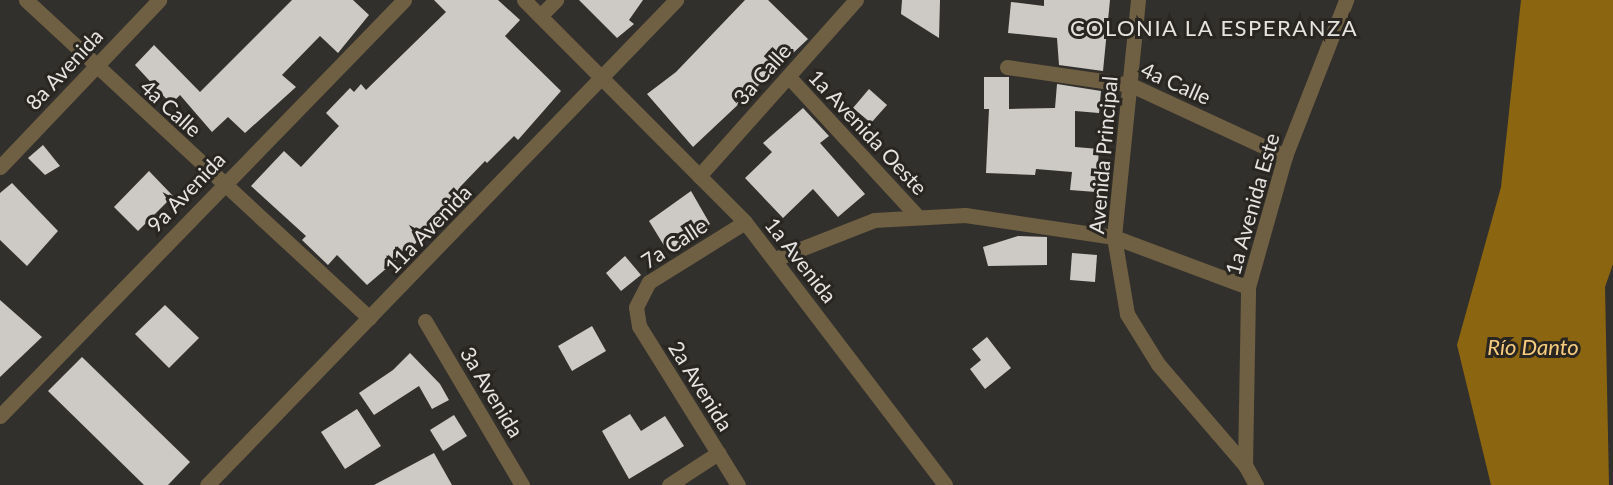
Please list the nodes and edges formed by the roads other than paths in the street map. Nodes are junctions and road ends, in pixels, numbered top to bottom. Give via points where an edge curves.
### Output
1 (26, 0) edge
2 (159, 0) edge
3 (404, 0) edge
4 (524, 0) edge
5 (556, 0) edge
6 (676, 0) edge
7 (856, 0) edge
8 (1138, 0) edge
9 (1344, 0) edge
10 (540, 16) junction
11 (93, 66) junction
12 (1007, 67) dead end
13 (788, 76) junction
14 (604, 78) junction
15 (1131, 85) junction
16 (1285, 156) junction
17 (0, 167) edge
18 (699, 176) junction
19 (223, 183) junction
20 (918, 217) junction
21 (745, 222) junction
22 (1114, 237) junction
23 (775, 259) junction
24 (1248, 287) junction
25 (636, 307) joint
26 (370, 318) junction
27 (425, 321) dead end
28 (0, 416) edge
29 (718, 453) junction
30 (1245, 465) junction
31 (207, 485) edge
32 (522, 485) edge
33 (669, 485) edge
34 (738, 485) edge
35 (945, 485) edge
36 (1256, 485) edge

1 - 11 street, 4a Calle
2 - 11 street, 8a Avenida
3 - 19 street, 9a Avenida
4 - 10 street, 1a Avenida
5 - 10 street
6 - 14 street, 11a Avenida
7 - 13 street, 3a Calle
8 - 15 street, Avenida Principal
9 - 16 street, 1a Avenida Este
10 - 14 street, 1a Avenida
11 - 17 street, 8a Avenida
11 - 19 street, 4a Calle
12 - 15 street, 4a Calle
13 - 18 street, 3a Calle
13 - 20 street, 1a Avenida Oeste
14 - 18 street, 1a Avenida
14 - 26 street, 11a Avenida
15 - 16 street, 4a Calle
15 - 22 street, Avenida Principal
16 - 24 street, 1a Avenida Este
18 - 21 street, 1a Avenida
19 - 26 street, 4a Calle
19 - 28 street, 9a Avenida
20 - 22 street via 965,215
20 - 23 street via 874,220
21 - 23 street, 1a Avenida
21 - 25 street, 7a Calle via 649,282
22 - 24 street
22 - 30 street, Avenida Principal via 1127,314 1158,364
23 - 35 street, 1a Avenida
24 - 30 street, 1a Avenida Este
25 - 29 street, 2a Avenida via 639,326
26 - 31 street, 11a Avenida
27 - 32 street, 3a Avenida
29 - 33 street
29 - 34 street, 2a Avenida
30 - 36 street, Avenida Principal

